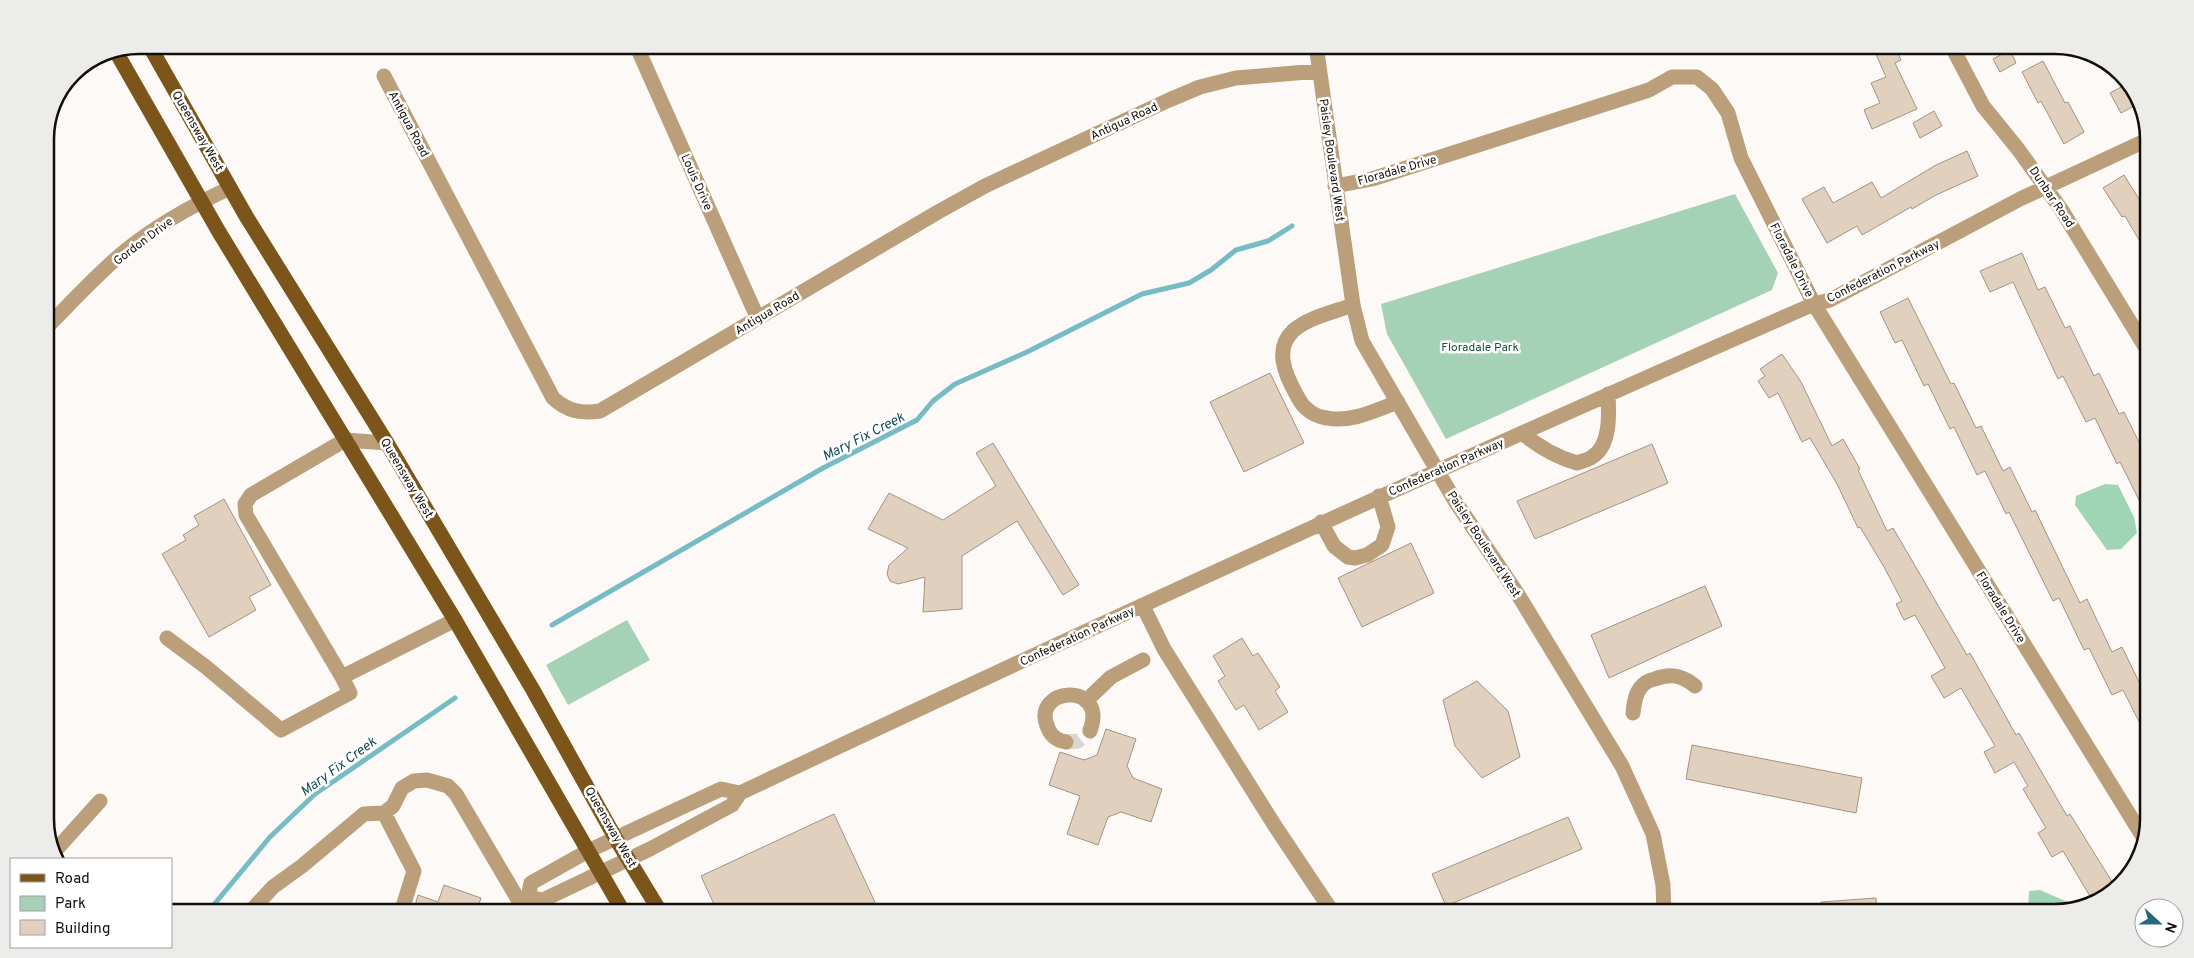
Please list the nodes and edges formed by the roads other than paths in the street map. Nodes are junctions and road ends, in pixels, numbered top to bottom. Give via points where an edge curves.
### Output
1 (154, 54) edge
2 (640, 54) edge
3 (1317, 54) edge
4 (1956, 54) edge
5 (118, 56) edge
6 (1319, 71) junction
7 (384, 76) dead end
8 (2140, 143) edge
9 (1335, 186) junction
10 (230, 188) junction
11 (2045, 188) junction
12 (202, 201) junction
13 (1814, 304) junction
14 (1353, 305) junction
15 (758, 318) junction
16 (54, 320) edge
17 (2140, 338) edge
18 (1608, 394) junction
19 (1398, 402) junction
20 (1522, 433) junction
21 (345, 440) junction
22 (386, 443) junction
23 (1438, 471) junction
24 (1379, 496) junction
25 (1321, 522) junction
26 (1143, 606) junction
27 (455, 620) junction
28 (167, 638) dead end
29 (1143, 660) dead end
30 (342, 677) junction
31 (1695, 686) dead end
32 (1086, 701) junction
33 (1633, 713) dead end
34 (1090, 731) dead end
35 (1066, 742) dead end
36 (740, 793) junction
37 (100, 801) dead end
38 (384, 813) junction
39 (2139, 831) edge
40 (616, 839) junction
41 (58, 847) edge
42 (588, 852) junction
43 (629, 858) junction
44 (601, 872) junction
45 (257, 904) edge
46 (403, 904) edge
47 (524, 904) edge
48 (525, 904) edge
49 (529, 904) edge
50 (619, 904) edge
51 (656, 904) edge
52 (1328, 904) edge
53 (1664, 904) edge

1 - 10 main road, Queensway West
2 - 15 street, Louis Drive
3 - 6 street, Paisley Boulevard West
4 - 11 street, Dunbar Road via 1984,106
5 - 12 main road
6 - 9 street, Paisley Boulevard West
6 - 15 street, Antigua Road via 1236,78 1200,87 1169,100 986,186
7 - 15 street, Antigua Road via 553,398 564,408 584,413 600,411
8 - 11 street, Confederation Parkway
9 - 13 street, Floradale Drive via 1382,176 1649,90 1672,77 1697,77 1712,89 1728,113 1741,158
9 - 14 street, Paisley Boulevard West
10 - 12 street, Gordon Drive
10 - 22 main road, Queensway West
11 - 13 street, Confederation Parkway via 1830,300
11 - 17 street, Dunbar Road
12 - 16 street, Gordon Drive via 124,252
12 - 21 main road
13 - 18 street, Confederation Parkway
13 - 39 street, Floradale Drive
14 - 19 street, Paisley Boulevard West via 1362,340
14 - 19 street via 1306,322 1284,341 1282,355 1286,375 1305,408 1328,419 1356,416
18 - 20 street, Confederation Parkway
18 - 20 street via 1606,438 1594,456 1578,464 1539,447
19 - 23 street, Paisley Boulevard West
20 - 23 street, Confederation Parkway
21 - 22 street
21 - 27 main road
21 - 30 street via 251,495 245,504 246,515
22 - 40 main road, Queensway West via 533,690
23 - 24 street, Confederation Parkway
23 - 53 street, Paisley Boulevard West via 1622,766 1653,834
24 - 25 street, Confederation Parkway
24 - 25 street via 1388,527 1382,545 1367,555 1348,557 1334,546
25 - 26 street, Confederation Parkway
26 - 36 street, Confederation Parkway
26 - 52 street via 1169,658
27 - 30 street
27 - 42 main road
28 - 30 street via 281,730 350,693
29 - 32 street via 1110,677
31 - 33 street via 1688,680 1666,674 1651,680 1642,685
32 - 34 street via 1093,715
32 - 35 street via 1073,694 1064,695 1051,702 1047,709 1045,717 1049,732
36 - 40 street, Confederation Parkway via 721,789
36 - 43 street, Confederation Parkway via 732,805
37 - 41 street
38 - 45 street via 364,814 273,887
38 - 46 street via 414,871
38 - 47 street via 402,788 414,781 427,780 448,786
40 - 42 street, Confederation Parkway
40 - 43 main road, Queensway West
42 - 44 main road
42 - 48 street, Confederation Parkway via 531,882
43 - 44 street, Confederation Parkway
43 - 51 main road, Queensway West
44 - 49 street, Confederation Parkway
44 - 50 main road

